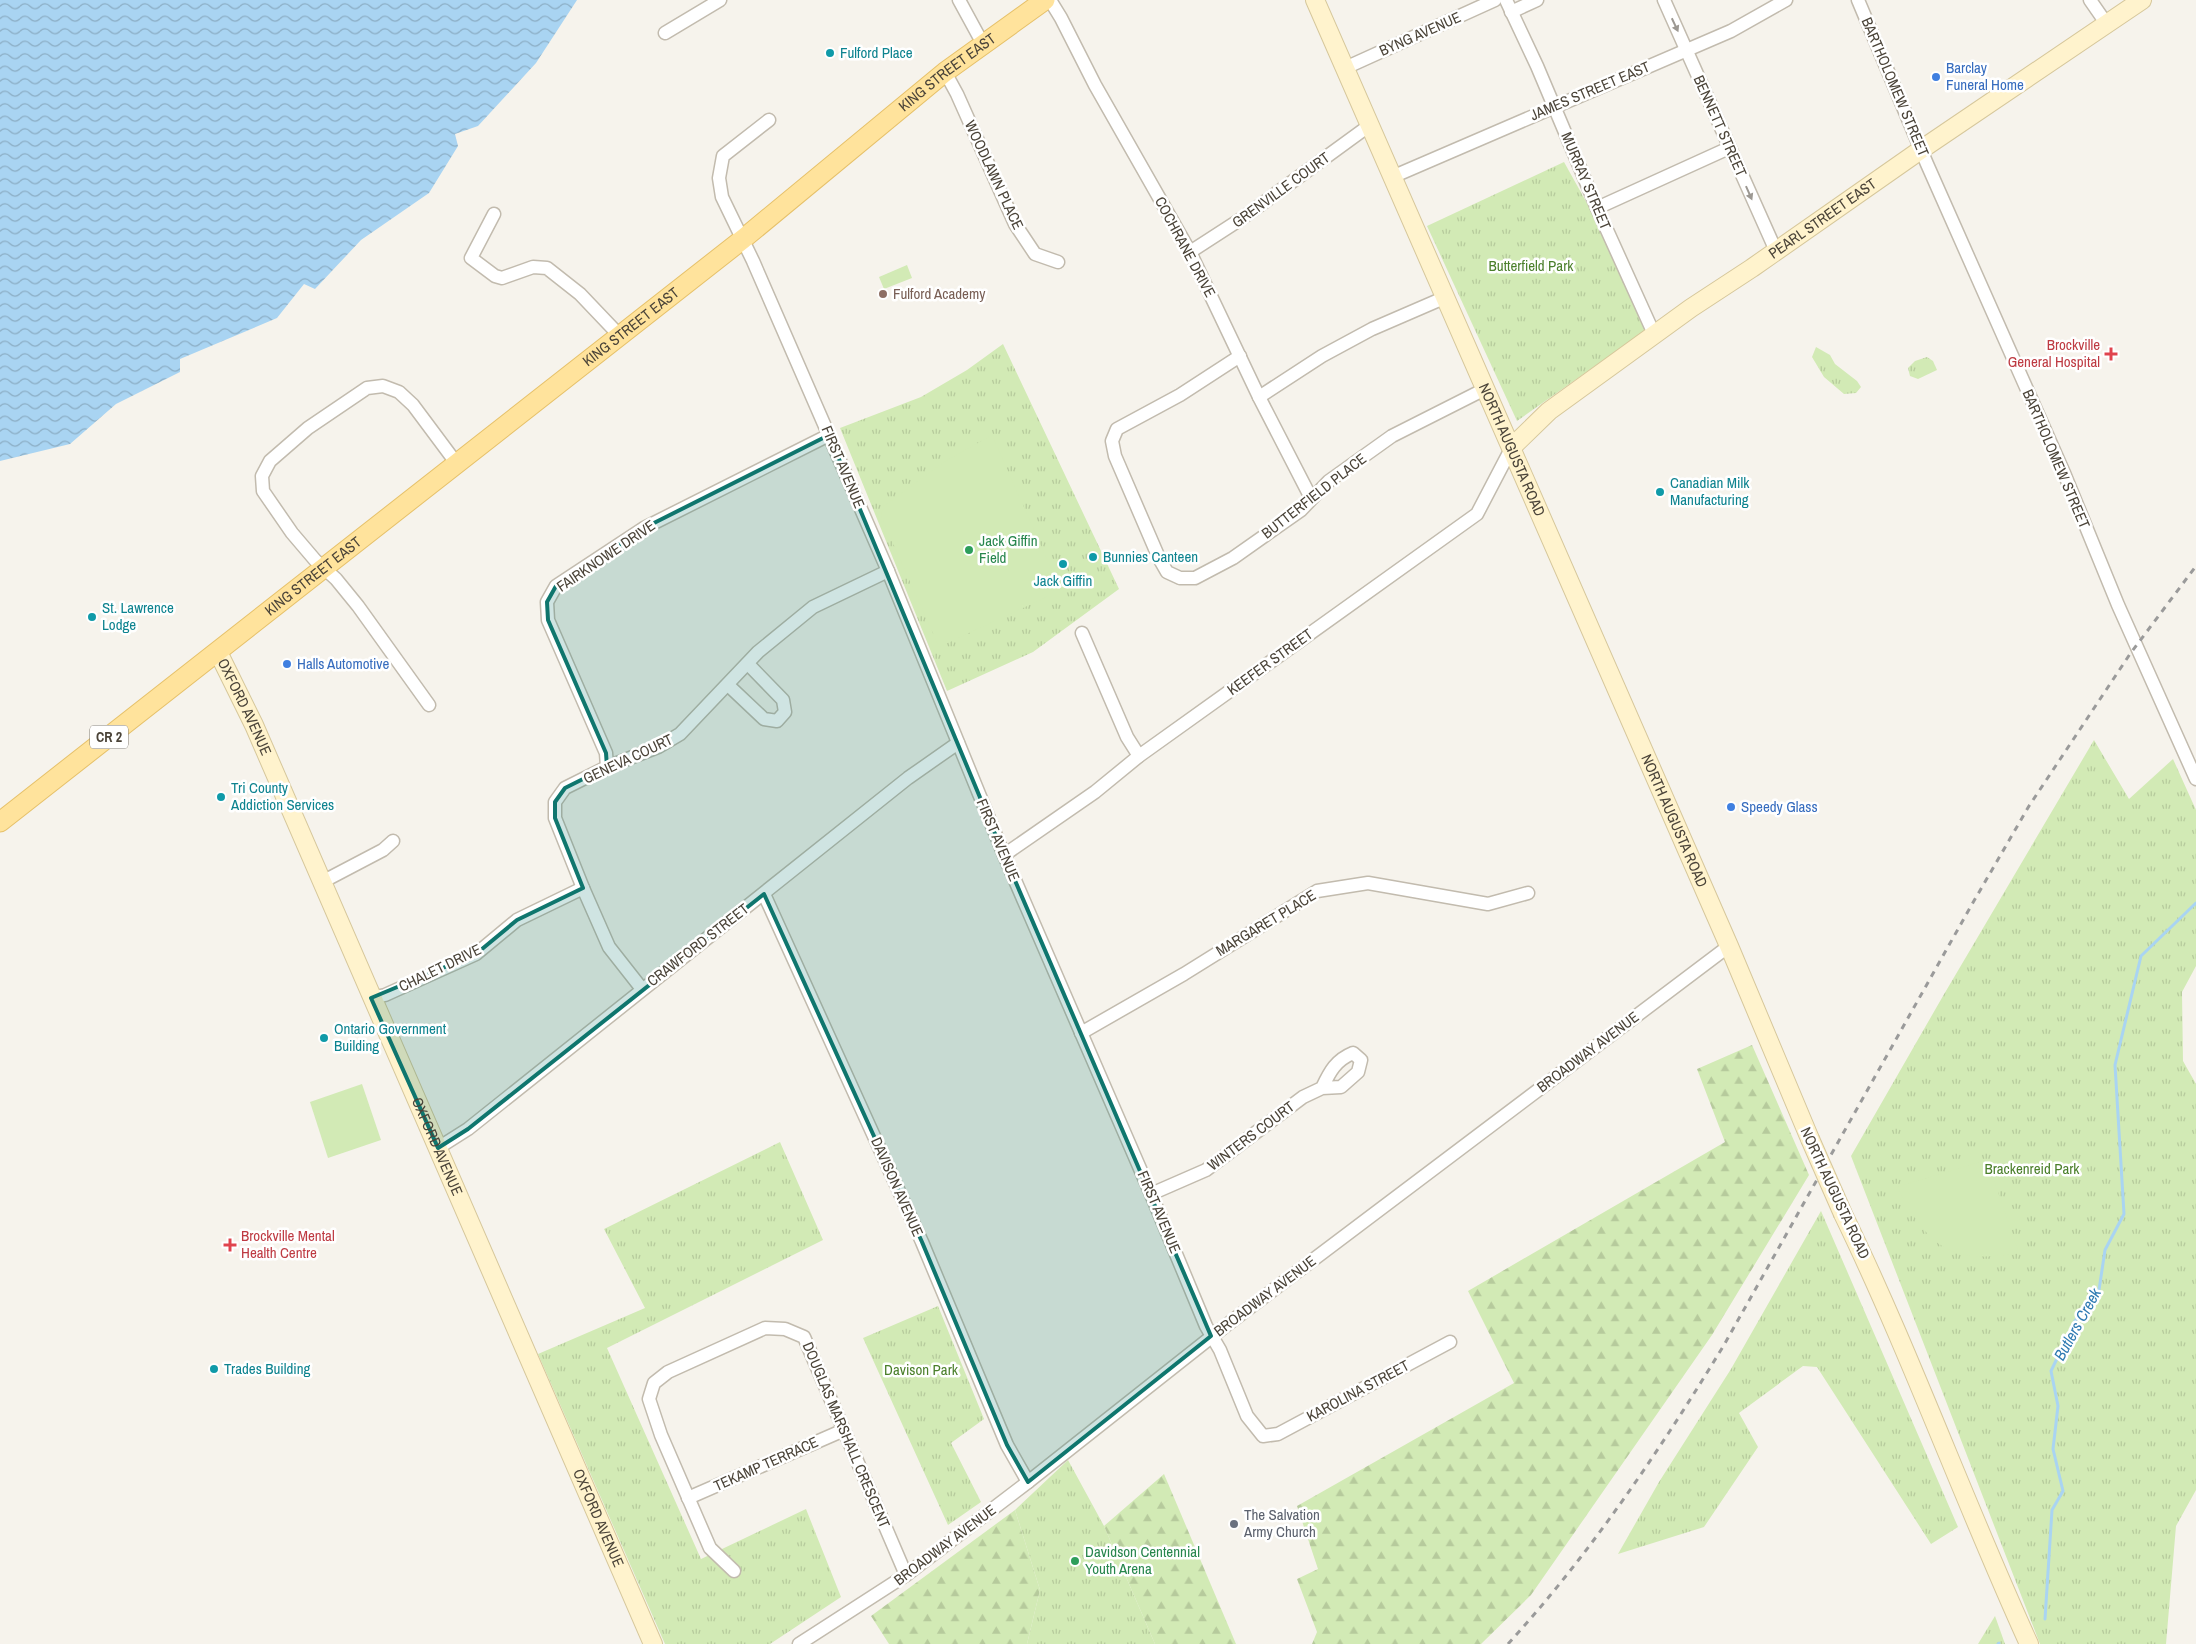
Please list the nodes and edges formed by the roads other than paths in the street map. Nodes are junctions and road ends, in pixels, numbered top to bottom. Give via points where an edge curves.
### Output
1 (720, 0) edge
2 (959, 0) edge
3 (1045, 0) edge
4 (1050, 0) edge
5 (1315, 0) edge
6 (1495, 0) edge
7 (1537, 0) edge
8 (1664, 0) edge
9 (1786, 0) edge
10 (1858, 0) edge
11 (2090, 0) edge
12 (2142, 0) edge
13 (1509, 6) edge
14 (2106, 23) junction
15 (666, 33) dead end
16 (984, 44) junction
17 (1687, 50) junction
18 (1345, 68) junction
19 (945, 72) junction
20 (1554, 106) junction
21 (769, 120) dead end
22 (1370, 126) junction
23 (1729, 148) junction
24 (1922, 149) junction
25 (1392, 177) junction
26 (1597, 208) junction
27 (494, 214) dead end
28 (743, 239) junction
29 (1776, 251) junction
30 (1190, 252) junction
31 (1058, 262) dead end
32 (1446, 298) junction
33 (1654, 334) junction
34 (620, 336) junction
35 (1240, 356) junction
36 (1485, 389) junction
37 (1259, 397) junction
38 (829, 435) junction
39 (1512, 447) junction
40 (457, 464) junction
41 (1310, 498) junction
42 (323, 569) junction
43 (888, 571) junction
44 (1082, 633) dead end
45 (218, 652) junction
46 (748, 664) junction
47 (728, 684) junction
48 (428, 705) dead end
49 (958, 744) junction
50 (1139, 756) junction
51 (2192, 756) edge
52 (607, 767) junction
53 (2196, 779) edge
54 (0, 822) edge
55 (393, 841) dead end
56 (1004, 855) junction
57 (322, 882) junction
58 (583, 888) junction
59 (1528, 893) dead end
60 (764, 894) junction
61 (1729, 946) junction
62 (642, 989) junction
63 (371, 998) junction
64 (1082, 1033) junction
65 (1322, 1088) dead end
66 (438, 1148) junction
67 (1151, 1194) junction
68 (1211, 1336) junction
69 (1450, 1342) dead end
70 (844, 1430) junction
71 (1264, 1436) joint
72 (1028, 1482) junction
73 (688, 1498) junction
74 (734, 1571) dead end
75 (906, 1575) junction
76 (653, 1644) edge
77 (799, 1644) edge
78 (2029, 1644) edge

1 - 15 street
2 - 16 street
3 - 16 main road, KING STREET EAST
4 - 30 street, COCHRANE DRIVE
5 - 18 street, NORTH AUGUSTA ROAD
6 - 18 street, BYNG AVENUE
7 - 13 street
8 -> 17 street, BENNETT STREET
9 - 17 street, JAMES STREET EAST via 1731,31
10 - 24 street, BARTHOLOMEW STREET
11 - 14 street
12 - 14 street, PEARL STREET EAST
13 - 20 street, MURRAY STREET
14 - 24 street, PEARL STREET EAST
16 - 19 main road, KING STREET EAST
17 - 20 street, JAMES STREET EAST
17 - 23 street, BENNETT STREET
18 - 22 street, NORTH AUGUSTA ROAD
19 - 28 main road, KING STREET EAST
19 - 31 street, WOODLAWN PLACE via 1015,224 1036,254
20 - 25 street, JAMES STREET EAST
20 - 26 street, MURRAY STREET
21 - 28 street, FIRST AVENUE via 723,156 719,178 722,197
22 - 25 street, NORTH AUGUSTA ROAD
22 - 30 street, GRENVILLE COURT
23 - 26 street
23 -> 29 street, BENNETT STREET
24 - 29 street, PEARL STREET EAST
24 - 51 street, BARTHOLOMEW STREET via 2064,473 2118,605
25 - 32 street, NORTH AUGUSTA ROAD
26 - 33 street, MURRAY STREET
27 - 34 street via 471,258 502,278 533,267 547,268 580,294
28 - 34 main road, KING STREET EAST
28 - 38 street, FIRST AVENUE
29 - 33 street, PEARL STREET EAST
30 - 35 street, COCHRANE DRIVE
32 - 36 street, NORTH AUGUSTA ROAD
32 - 37 street via 1372,329 1322,356
33 - 39 street, PEARL STREET EAST via 1550,411
34 - 40 main road, KING STREET EAST
35 - 37 street, COCHRANE DRIVE
35 - 41 street, BUTTERFIELD PLACE via 1180,395 1117,429 1112,442 1115,456 1159,558 1167,572 1180,578 1195,578 1233,558 1301,510
36 - 39 street, NORTH AUGUSTA ROAD
36 - 41 street, BUTTERFIELD PLACE via 1392,436
37 - 41 street, COCHRANE DRIVE
38 - 43 street, FIRST AVENUE
38 - 52 street, FAIRKNOWE DRIVE via 644,528 556,586 547,602 548,620 606,753
39 - 50 street, KEEFER STREET via 1476,514
39 - 61 street, NORTH AUGUSTA ROAD
40 - 42 main road, KING STREET EAST
40 - 42 street via 414,405 399,392 384,386 367,388 308,428 270,461 262,476 263,491 292,533
42 - 45 main road, KING STREET EAST
42 - 48 street via 336,579 358,606
43 - 46 street, GENEVA COURT via 813,607
43 - 49 street, FIRST AVENUE
44 - 50 street
45 - 54 main road, CR 2
45 - 57 street, OXFORD AVENUE via 254,725
46 - 47 street, GENEVA COURT
46 - 47 street via 783,700 785,712 777,721 764,719
47 - 52 street, GENEVA COURT via 680,734 658,748
49 - 56 street, FIRST AVENUE
49 - 60 street, CRAWFORD STREET via 908,778
50 - 56 street, KEEFER STREET via 1095,792
51 - 53 street, BARTHOLOMEW STREET
52 - 58 street, GENEVA COURT via 565,788 555,802 555,818
55 - 57 street via 384,850
56 - 64 street, FIRST AVENUE
57 - 63 street, OXFORD AVENUE
58 - 62 street, GENEVA COURT via 609,947
58 - 63 street, CHALET DRIVE via 517,920 476,954 385,995
59 - 64 street, MARGARET PLACE via 1488,904 1368,883 1317,891
60 - 62 street, CRAWFORD STREET
60 - 72 street, DAVISON AVENUE via 922,1242 1007,1445
61 - 68 street, BROADWAY AVENUE
61 - 78 street, NORTH AUGUSTA ROAD, bridge
62 - 66 street, CRAWFORD STREET via 468,1129
63 - 66 street, OXFORD AVENUE
64 - 67 street, FIRST AVENUE
65 - 67 street, WINTERS COURT via 1303,1097 1206,1170
66 - 76 street, OXFORD AVENUE
67 - 68 street, FIRST AVENUE
68 - 71 street, FIRST AVENUE via 1247,1416
68 - 72 street, BROADWAY AVENUE
69 - 71 street, KAROLINA STREET via 1278,1434
70 - 73 street, TEKAMP TERRACE
70 - 73 street, DOUGLAS MARSHALL CRESCENT via 804,1337 785,1329 766,1328 668,1372 654,1383 648,1399
70 - 75 street, DOUGLAS MARSHALL CRESCENT
72 - 75 street, BROADWAY AVENUE
73 - 74 street, DOUGLAS MARSHALL CRESCENT via 710,1548
75 - 77 street, BROADWAY AVENUE

